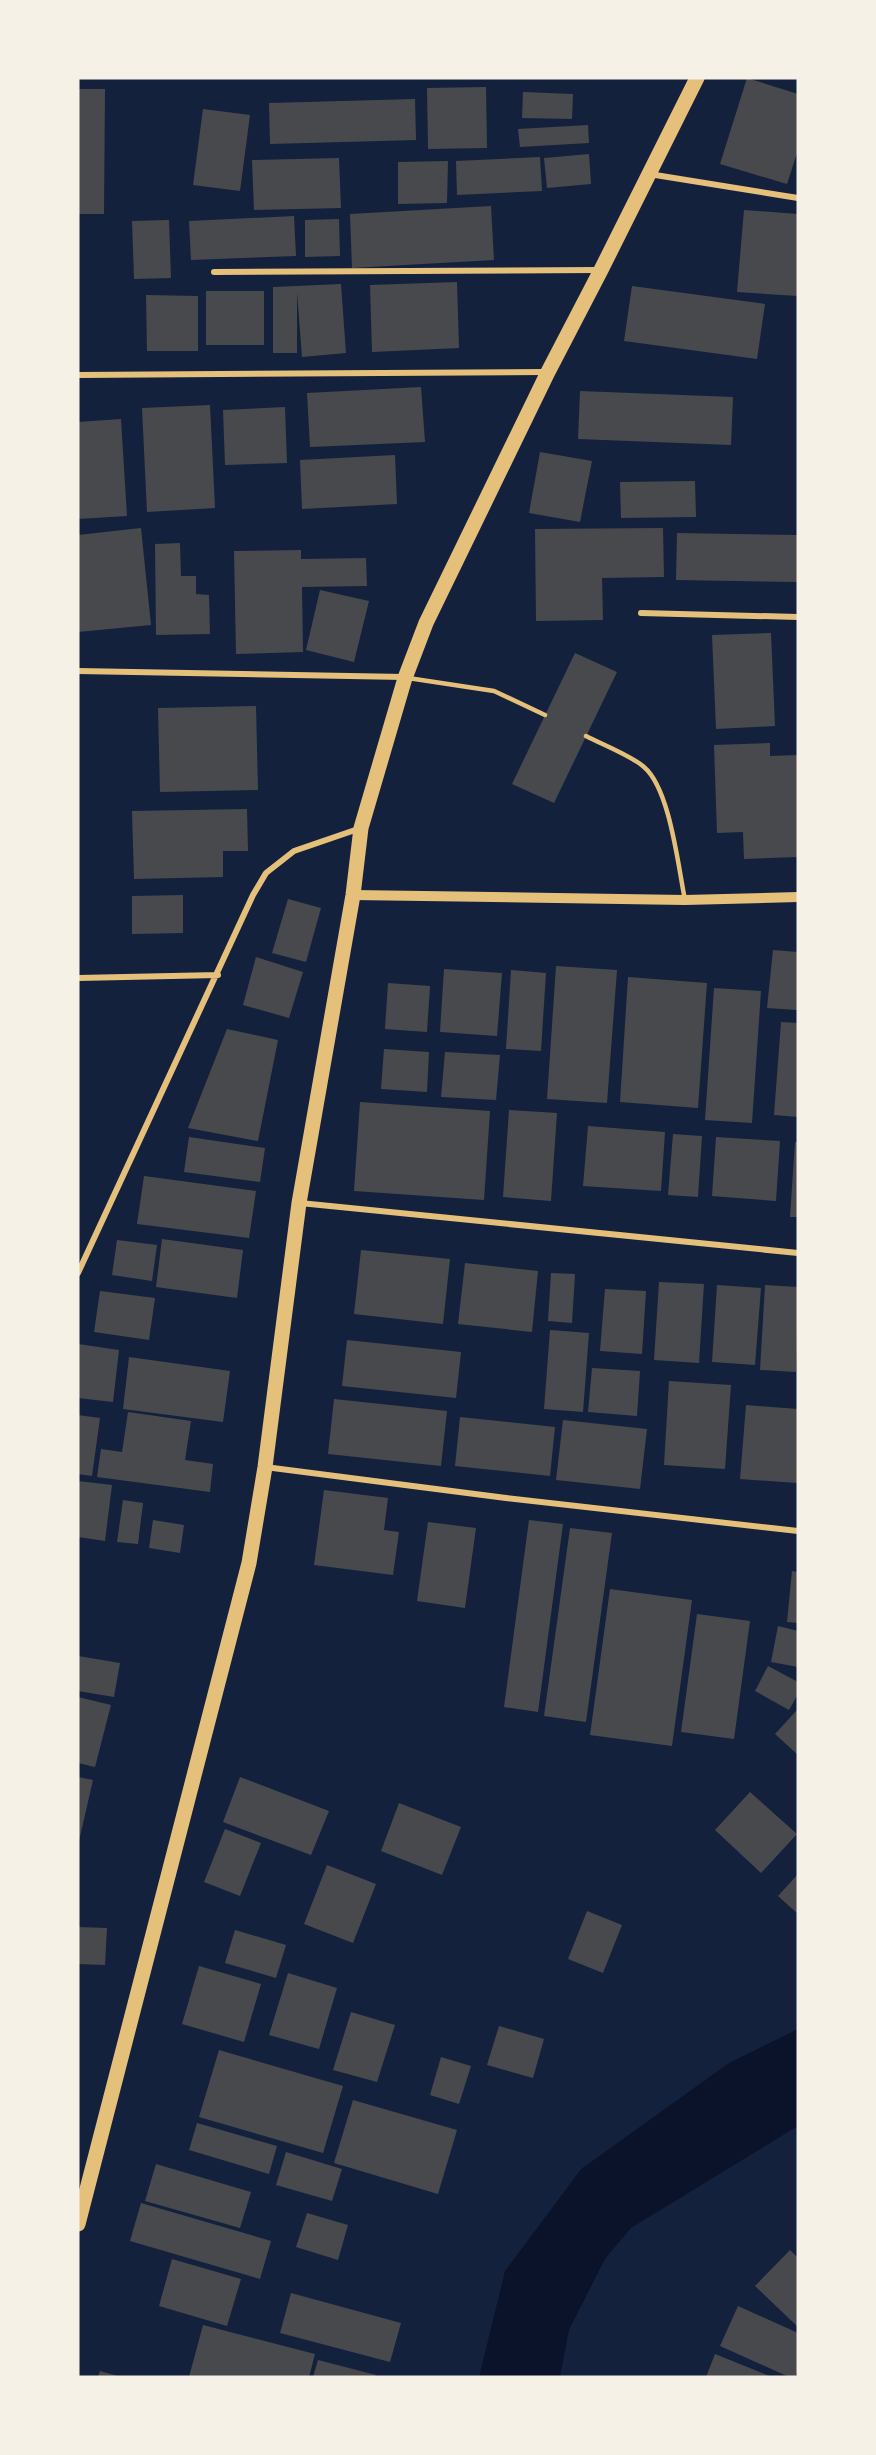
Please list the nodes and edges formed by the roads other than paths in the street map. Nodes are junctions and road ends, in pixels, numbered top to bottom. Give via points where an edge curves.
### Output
1 (696, 78) edge
2 (649, 174) junction
3 (798, 198) edge
4 (601, 270) junction
5 (214, 272) dead end
6 (548, 372) junction
7 (78, 375) edge
8 (641, 614) dead end
9 (798, 617) edge
10 (78, 670) edge
11 (405, 678) junction
12 (545, 715) dead end
13 (586, 736) dead end
14 (361, 828) junction
15 (353, 895) junction
16 (798, 897) edge
17 (685, 900) junction
18 (218, 975) junction
19 (78, 978) edge
20 (299, 1203) junction
21 (798, 1253) edge
22 (78, 1273) edge
23 (265, 1467) junction
24 (798, 1531) edge
25 (78, 2223) edge

1 - 2 main road
2 - 3 street
2 - 4 main road
4 - 5 street
4 - 6 main road
6 - 7 street
6 - 11 main road via 426,623
8 - 9 street
10 - 11 street
11 - 12 lane via 494,691
11 - 14 main road
13 - 17 lane via 644,767 656,783 666,807
14 - 15 main road
14 - 18 street via 294,851 266,873
15 - 17 street
15 - 20 main road
16 - 17 street
18 - 19 street
18 - 22 street
20 - 21 street
20 - 23 main road
23 - 24 street
23 - 25 main road via 249,1563

